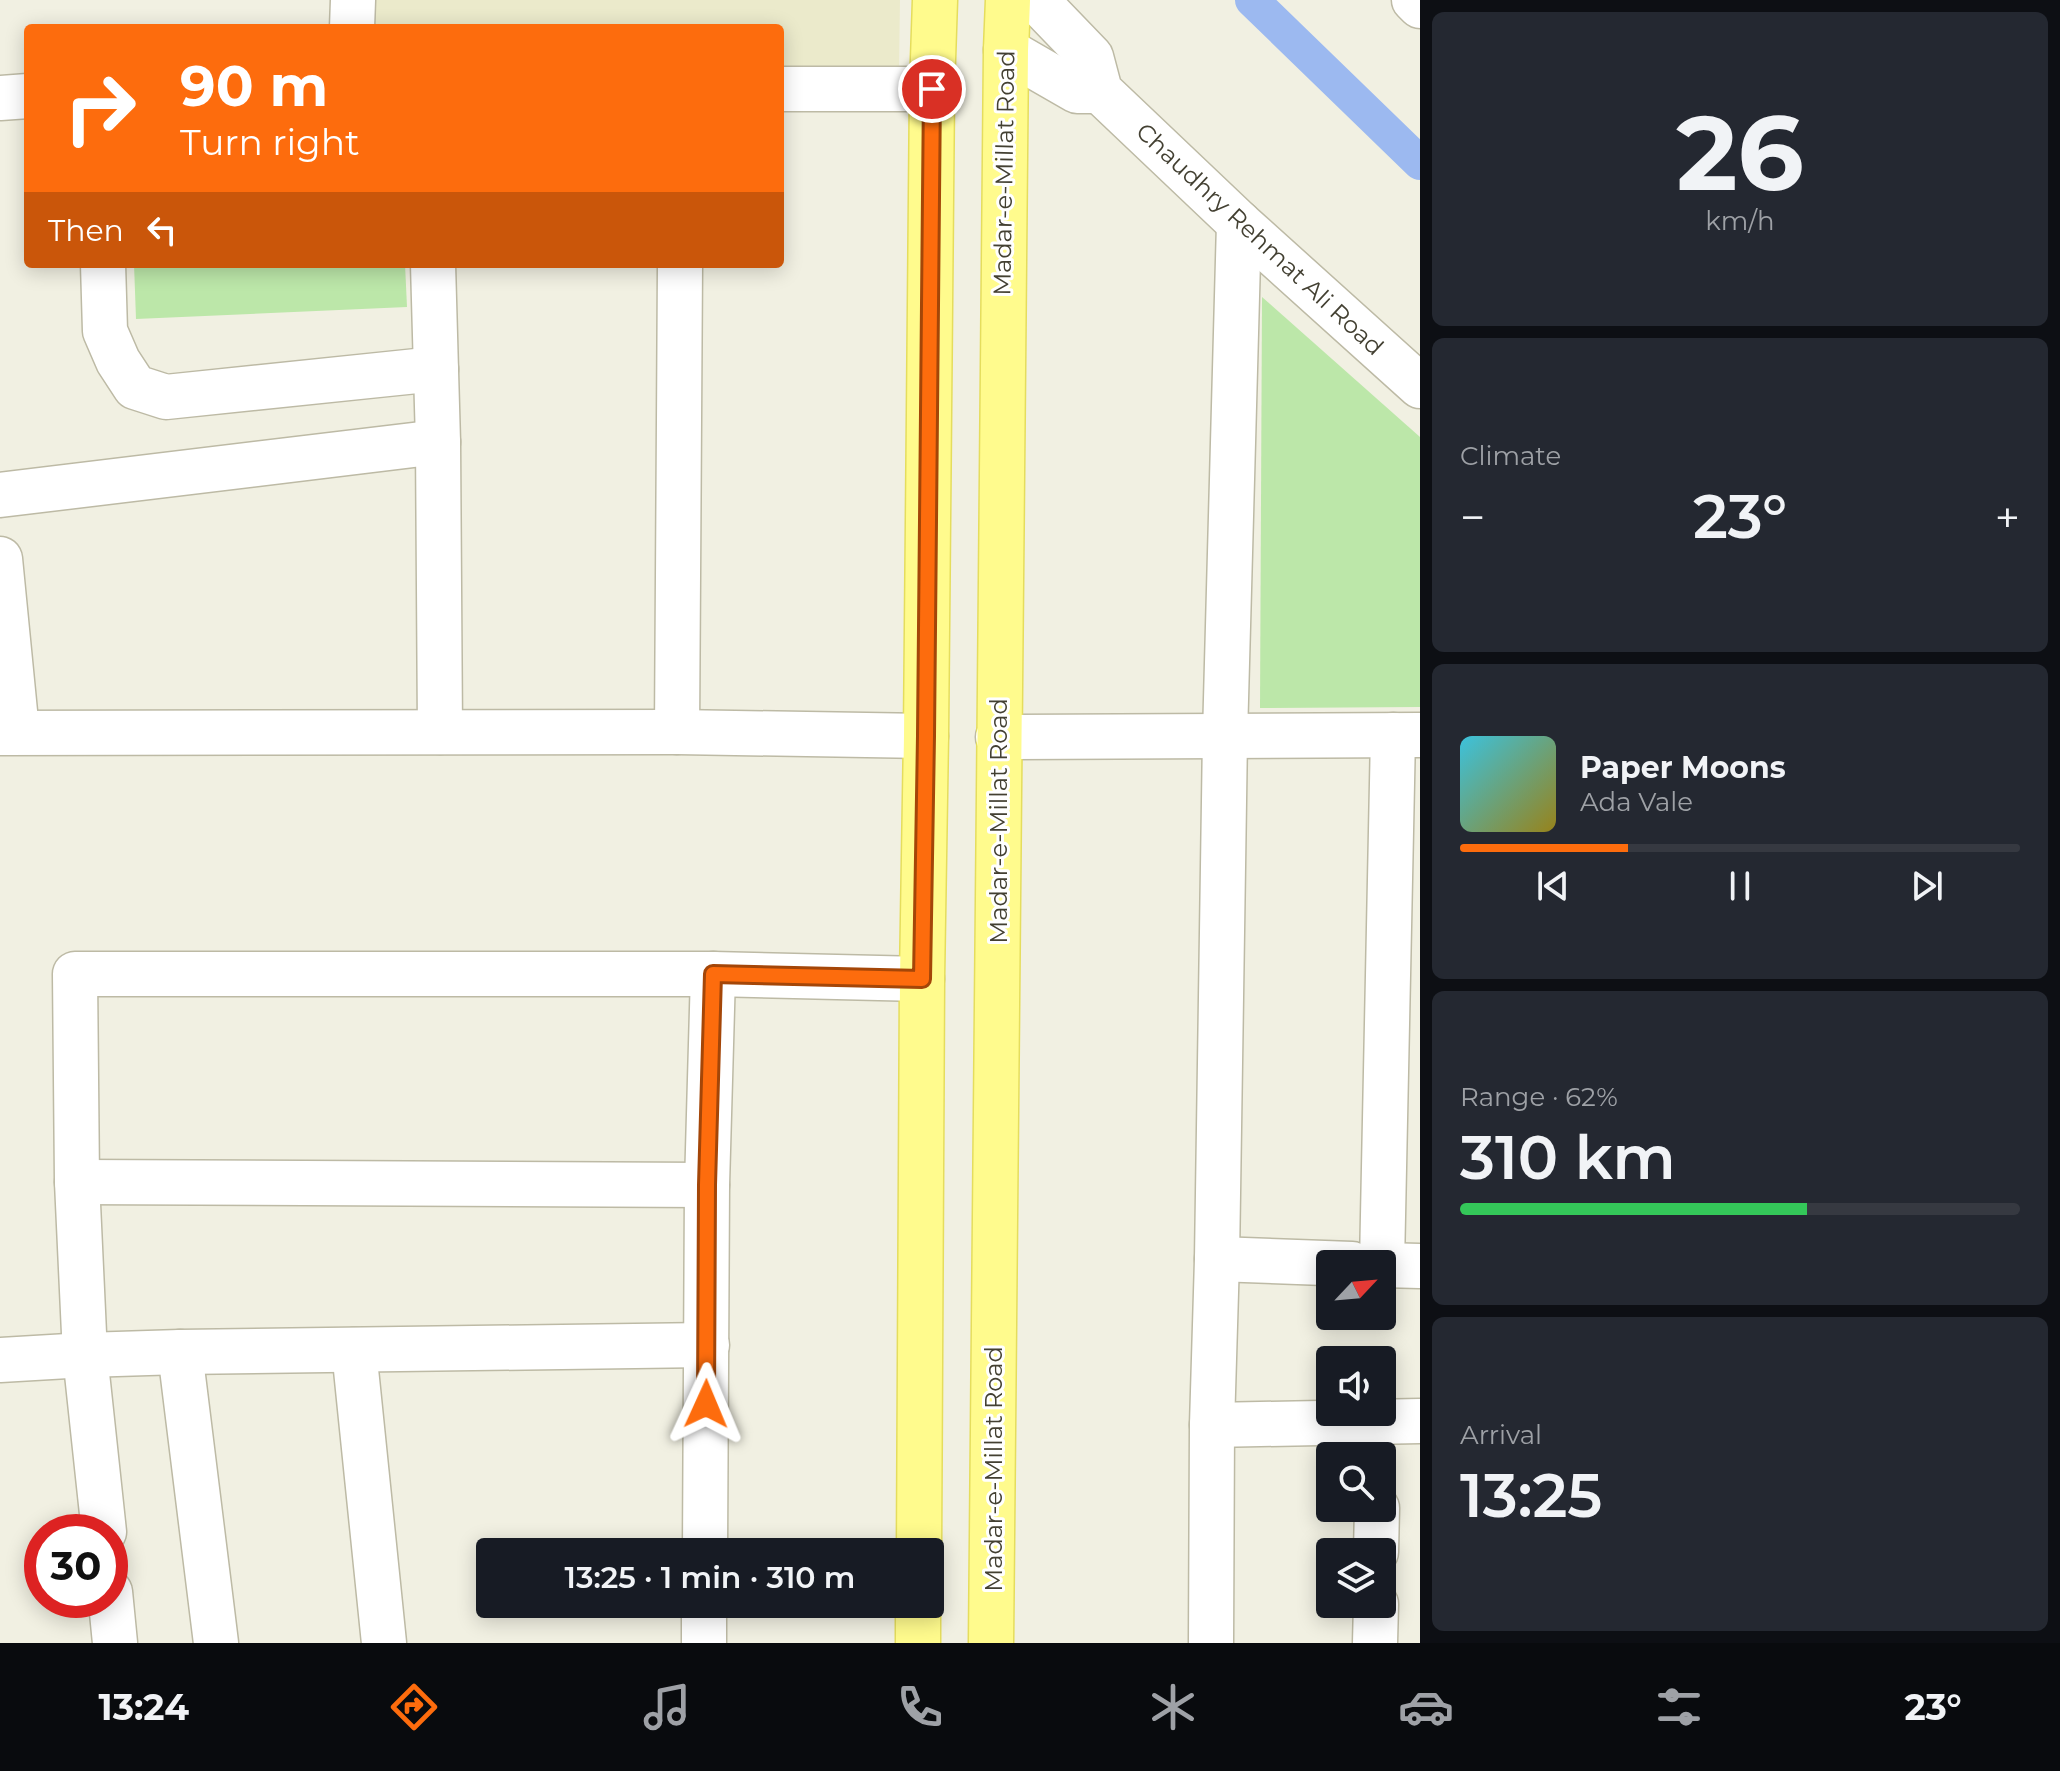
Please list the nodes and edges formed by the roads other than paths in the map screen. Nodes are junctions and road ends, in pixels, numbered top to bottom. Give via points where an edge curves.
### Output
1 (353, 0) edge
2 (935, 0) edge
3 (1008, 0) edge
4 (1036, 0) edge
5 (1414, 0) edge
6 (1420, 6) edge
7 (352, 24) edge
8 (1006, 50) junction
9 (784, 89) edge
10 (932, 89) junction
11 (1100, 91) junction
12 (24, 96) edge
13 (0, 98) edge
14 (1239, 223) junction
15 (103, 268) edge
16 (433, 268) edge
17 (680, 268) edge
18 (436, 369) junction
19 (1420, 386) edge
20 (438, 442) junction
21 (0, 495) edge
22 (0, 559) edge
23 (8, 732) edge
24 (440, 732) junction
25 (677, 732) junction
26 (1406, 735) edge
27 (926, 736) junction
28 (1225, 736) junction
29 (998, 737) junction
30 (713, 974) junction
31 (922, 979) junction
32 (77, 1182) junction
33 (707, 1185) junction
34 (1383, 1250) edge
35 (1217, 1259) junction
36 (1316, 1263) edge
37 (1396, 1265) edge
38 (1420, 1266) edge
39 (707, 1345) junction
40 (354, 1350) junction
41 (180, 1352) junction
42 (85, 1355) junction
43 (0, 1360) edge
44 (1212, 1425) junction
45 (1392, 1433) edge
46 (102, 1514) edge
47 (705, 1538) edge
48 (919, 1538) edge
49 (113, 1618) edge
50 (704, 1618) edge
51 (918, 1618) edge
52 (1376, 1618) edge
53 (115, 1643) edge
54 (216, 1643) edge
55 (384, 1643) edge
56 (704, 1643) edge
57 (918, 1643) edge
58 (991, 1643) edge
59 (1211, 1643) edge
60 (1375, 1643) edge

1 - 7 street
2 - 10 main road
3 - 8 main road, Madar-e-Millat Road
4 - 11 street, Chaudhry Rehmat Ali Road via 1091,57
5 - 6 street
8 - 11 street via 1077,91
8 - 29 main road, Madar-e-Millat Road
9 - 10 street
10 - 27 main road
11 - 14 street, Chaudhry Rehmat Ali Road
12 - 13 street
14 - 19 street, Chaudhry Rehmat Ali Road
14 - 28 street
15 - 18 street via 105,331 118,361 135,387 166,397
16 - 18 street
17 - 25 street
18 - 20 street
20 - 21 street
20 - 24 street
22 - 23 street
23 - 24 street
24 - 25 street
25 - 27 street
26 - 28 street
26 - 34 street
27 - 31 main road
28 - 29 street
28 - 35 street
29 - 58 main road, Madar-e-Millat Road
30 - 31 street
30 - 32 street via 75,974
30 - 33 street
31 - 48 main road
32 - 33 street
32 - 42 street
33 - 39 street
35 - 36 street
35 - 44 street
37 - 38 street
39 - 40 street
39 - 47 street
40 - 41 street
40 - 55 street
41 - 42 street
41 - 54 street
42 - 43 street
42 - 46 street
44 - 45 street
44 - 59 street
49 - 53 street
50 - 56 street
51 - 57 main road
52 - 60 street

